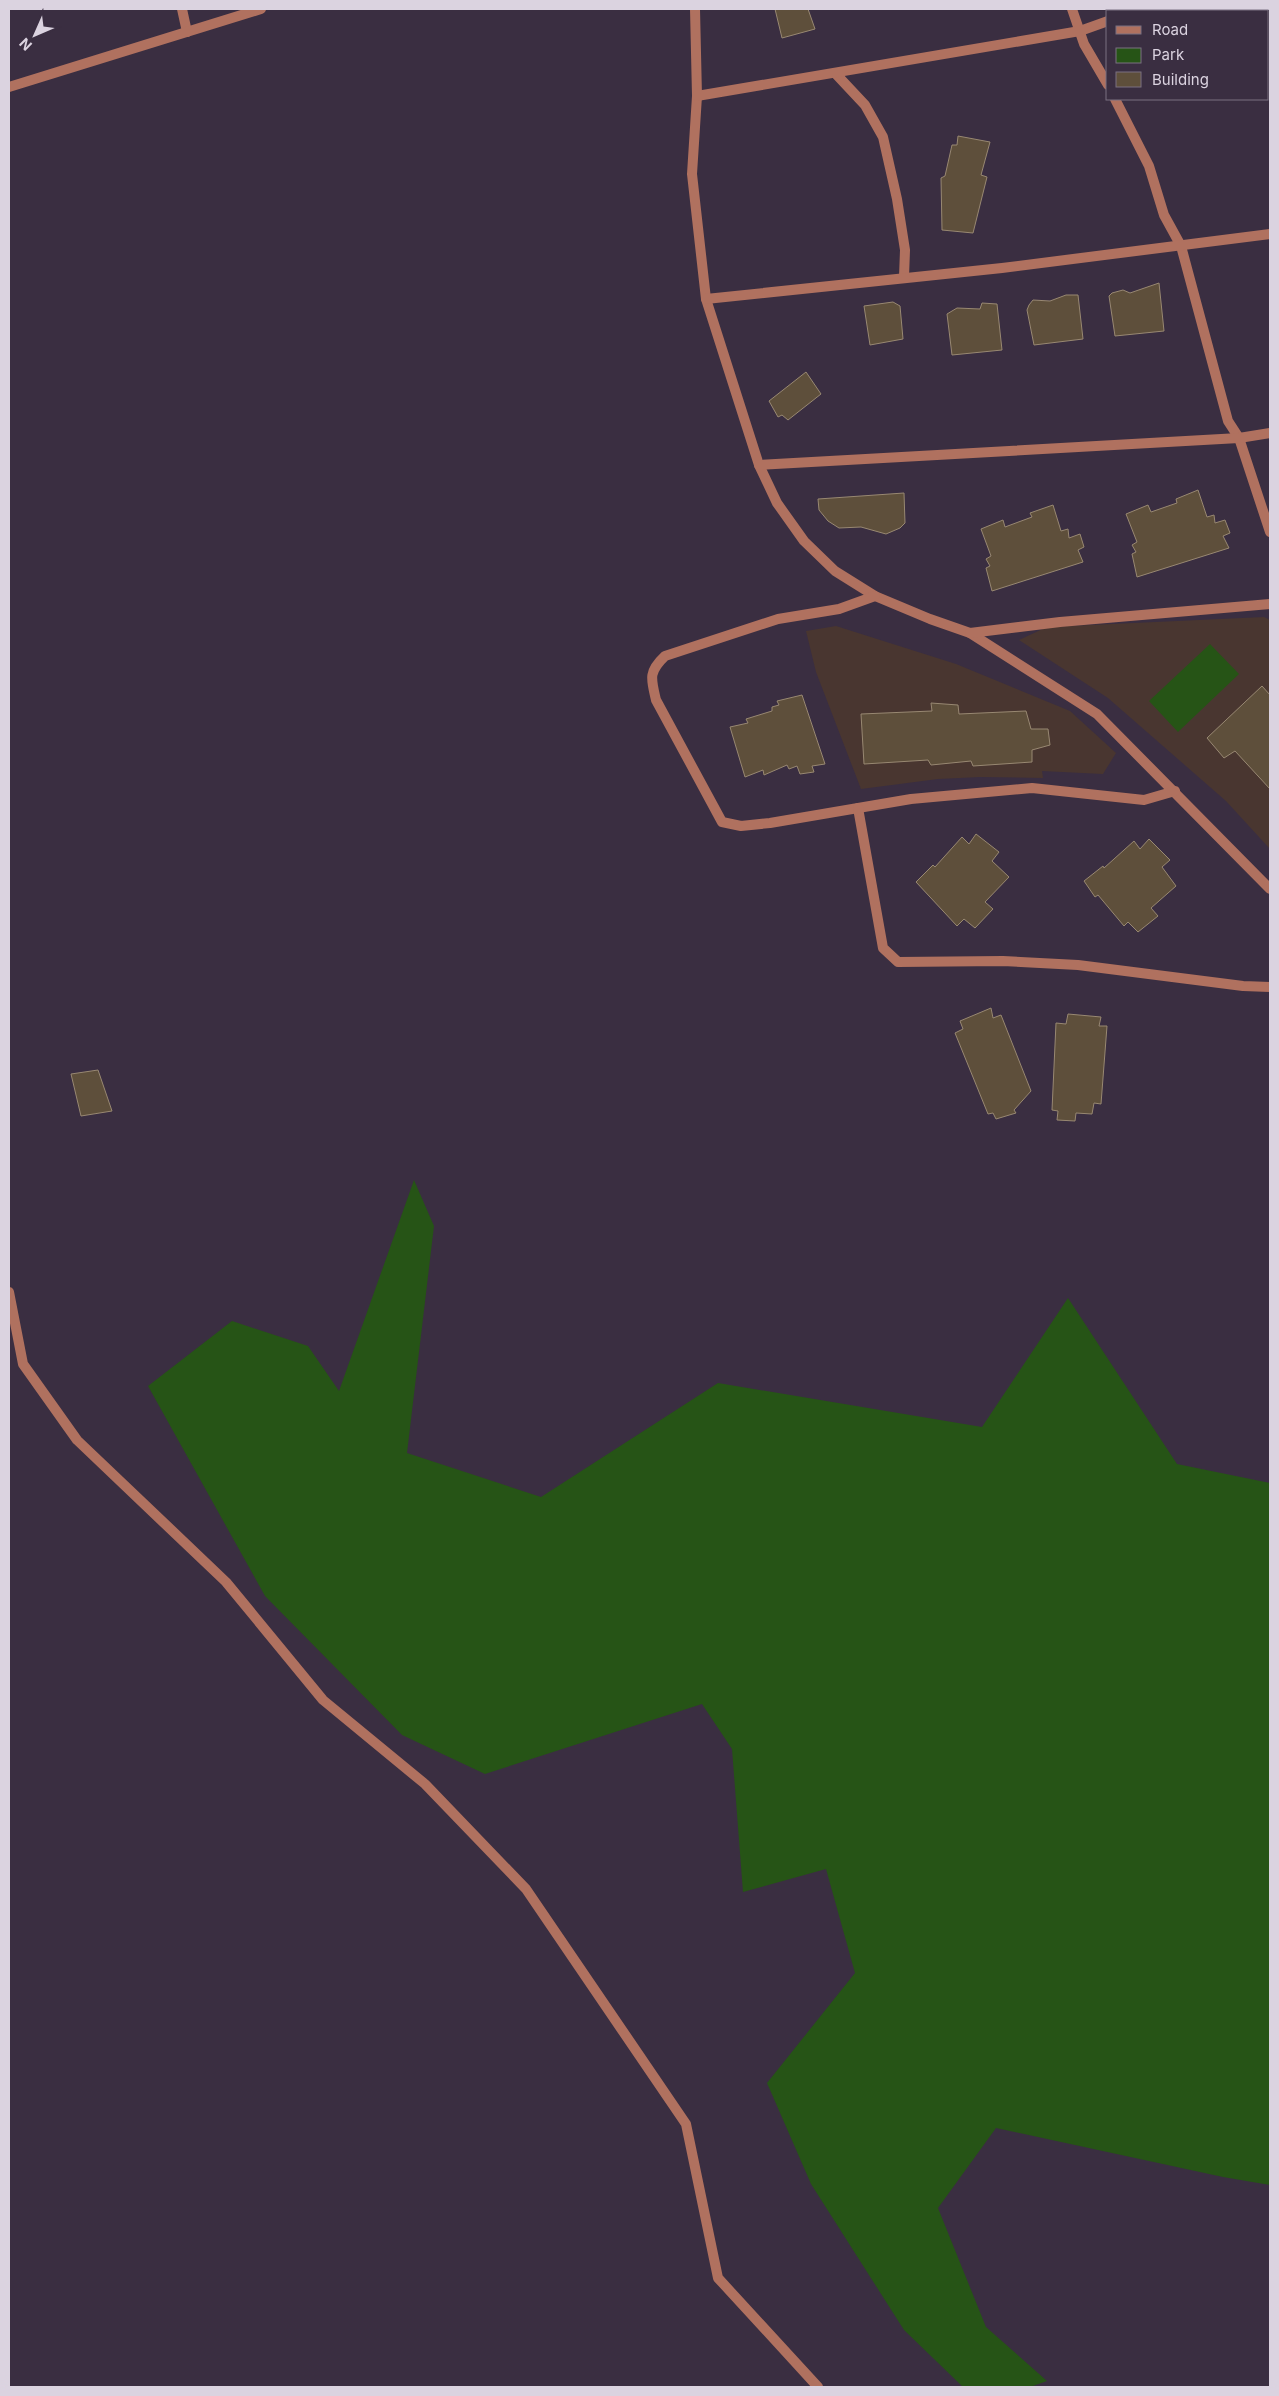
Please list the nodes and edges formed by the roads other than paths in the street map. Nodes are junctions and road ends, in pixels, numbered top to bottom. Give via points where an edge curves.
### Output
1 (182, 9) edge
2 (261, 9) edge
3 (695, 9) edge
4 (1072, 9) edge
5 (1106, 22) edge
6 (1080, 31) junction
7 (186, 32) junction
8 (835, 72) junction
9 (1106, 82) edge
10 (9, 87) edge
11 (697, 96) junction
12 (1116, 100) edge
13 (1270, 234) edge
14 (1181, 246) junction
15 (904, 277) junction
16 (706, 299) junction
17 (1270, 433) edge
18 (1239, 438) junction
19 (759, 465) junction
20 (1270, 532) edge
21 (875, 596) junction
22 (1270, 604) edge
23 (970, 632) junction
24 (1175, 791) junction
25 (858, 808) junction
26 (1270, 889) edge
27 (1270, 988) edge
28 (9, 1292) edge
29 (818, 2387) edge

1 - 7 street
2 - 7 street
3 - 11 street
4 - 6 street
5 - 6 street
6 - 8 street
6 - 9 street
7 - 10 street
8 - 11 street
8 - 15 street via 865,105 883,137 904,242
11 - 16 street via 692,174
12 - 14 street via 1149,166 1164,215
13 - 14 street
14 - 15 street
14 - 18 street via 1228,421
15 - 16 street
16 - 19 street
17 - 18 street
18 - 19 street
18 - 20 street
19 - 21 street via 777,504 804,541 835,571
21 - 23 street
21 - 25 street via 839,609 778,618 665,656 654,666 651,679 656,700 722,822 741,826 770,824
22 - 23 street
23 - 24 street via 1097,714
24 - 25 street via 1144,800 1032,788 911,799
24 - 26 street
25 - 27 street via 883,948 898,962 1003,961 1078,965
28 - 29 street via 23,1364 77,1440 226,1582 323,1700 425,1784 526,1889 686,2124 718,2278

